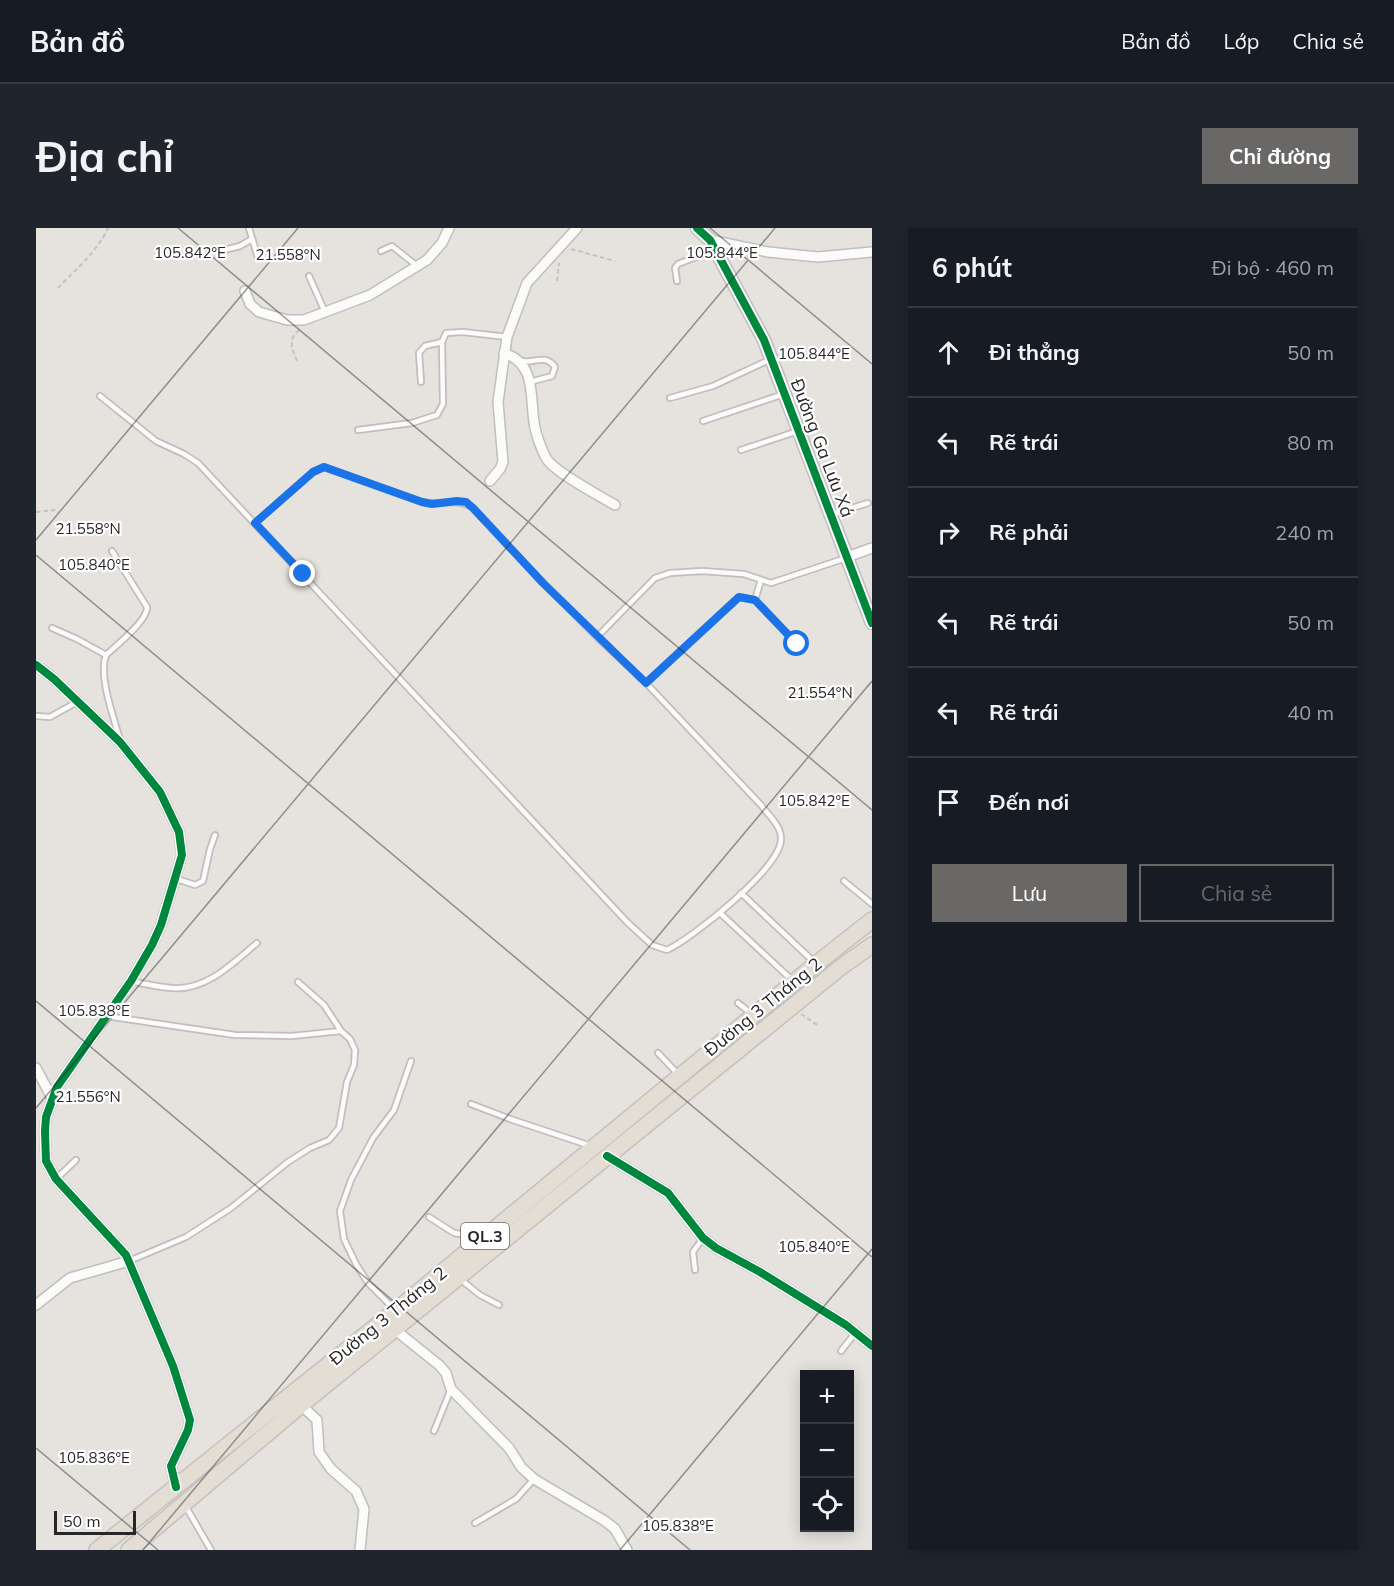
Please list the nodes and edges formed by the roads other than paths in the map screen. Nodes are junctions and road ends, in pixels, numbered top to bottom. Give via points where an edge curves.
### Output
1 (249, 228) edge
2 (449, 228) edge
3 (577, 228) edge
4 (706, 235) edge
5 (252, 239) junction
6 (220, 251) dead end
7 (381, 251) dead end
8 (872, 252) edge
9 (258, 258) dead end
10 (417, 266) junction
11 (309, 276) dead end
12 (677, 281) dead end
13 (245, 291) dead end
14 (325, 312) junction
15 (507, 337) junction
16 (442, 342) junction
17 (504, 353) junction
18 (772, 358) junction
19 (519, 360) junction
20 (421, 382) dead end
21 (530, 382) junction
22 (784, 394) junction
23 (100, 396) dead end
24 (670, 398) dead end
25 (703, 421) dead end
26 (358, 430) dead end
27 (798, 431) junction
28 (741, 450) dead end
29 (490, 481) dead end
30 (867, 503) dead end
31 (615, 505) dead end
32 (832, 514) junction
33 (255, 523) junction
34 (872, 548) edge
35 (112, 552) dead end
36 (847, 557) junction
37 (761, 580) junction
38 (755, 600) junction
39 (872, 623) edge
40 (52, 628) dead end
41 (597, 637) junction
42 (797, 644) dead end
43 (106, 655) junction
44 (36, 665) edge
45 (646, 683) junction
46 (78, 702) junction
47 (36, 716) edge
48 (120, 742) junction
49 (215, 835) dead end
50 (177, 879) junction
51 (844, 881) dead end
52 (741, 893) junction
53 (872, 904) edge
54 (720, 913) junction
55 (872, 920) edge
56 (256, 943) dead end
57 (872, 945) edge
58 (816, 964) junction
59 (130, 981) junction
60 (298, 982) dead end
61 (794, 982) junction
62 (738, 1003) dead end
63 (754, 1015) junction
64 (106, 1016) junction
65 (342, 1031) junction
66 (658, 1053) dead end
67 (411, 1061) dead end
68 (36, 1068) edge
69 (680, 1076) junction
70 (52, 1098) junction
71 (471, 1104) dead end
72 (593, 1147) junction
73 (36, 1156) edge
74 (607, 1156) junction
75 (76, 1160) dead end
76 (46, 1161) junction
77 (56, 1179) junction
78 (429, 1217) dead end
79 (482, 1238) junction
80 (702, 1238) junction
81 (129, 1261) junction
82 (695, 1270) dead end
83 (458, 1277) junction
84 (36, 1305) edge
85 (500, 1305) dead end
86 (396, 1321) junction
87 (856, 1332) junction
88 (872, 1346) edge
89 (841, 1351) dead end
90 (451, 1389) junction
91 (301, 1405) junction
92 (434, 1431) dead end
93 (534, 1479) junction
94 (176, 1487) junction
95 (185, 1504) junction
96 (475, 1523) dead end
97 (97, 1550) edge
98 (129, 1550) edge
99 (211, 1550) edge
100 (360, 1550) edge
101 (627, 1550) edge

1 - 5 lane
2 - 10 street via 434,254
3 - 15 street via 527,283
4 - 8 street via 768,252 818,256
4 - 12 lane via 675,268
4 - 18 street, Đường Ga Lưu Xá
5 - 6 lane
5 - 9 lane
7 - 10 lane via 392,246
10 - 14 street via 370,295
11 - 14 lane
13 - 14 street via 254,309 265,315 300,320
15 - 16 lane via 451,332
15 - 17 street
16 - 20 lane via 425,346 418,353
16 - 26 lane via 442,404 437,415 412,423
17 - 19 street
17 - 29 street via 498,413 503,462
18 - 22 street, Đường Ga Lưu Xá
18 - 24 lane via 713,386
19 - 21 street
19 - 21 lane via 545,359 555,367 552,376
21 - 31 street via 535,429 547,460
22 - 25 lane
22 - 27 street, Đường Ga Lưu Xá
23 - 33 lane via 156,441 198,463
27 - 28 lane
27 - 32 street, Đường Ga Lưu Xá
30 - 32 lane
32 - 36 street, Đường Ga Lưu Xá
33 - 41 lane via 313,472 324,467 422,502 466,502
33 - 54 lane via 652,945 667,950
34 - 36 street
35 - 43 lane via 148,611
36 - 37 lane via 771,583
36 - 39 street, Đường Ga Lưu Xá
37 - 38 lane
37 - 41 lane via 744,574 670,573 656,578
38 - 42 lane
38 - 45 lane via 739,597 731,603
40 - 43 lane
41 - 45 lane
43 - 48 lane via 103,667
44 - 46 street
45 - 52 lane via 778,827 782,837 779,850
46 - 47 lane via 50,717
46 - 48 street
48 - 50 street via 160,792 179,832 182,855
49 - 50 lane via 203,881 195,885
50 - 59 street via 152,945
51 - 53 lane
52 - 54 lane
52 - 58 lane
54 - 61 lane
55 - 58 highway, Đường 3 Tháng 2 / QL.3
56 - 59 lane via 201,985 174,989
57 - 74 highway, Đường 3 Tháng 2 / QL.3
58 - 61 highway, Đường 3 Tháng 2 / QL.3
59 - 64 street
60 - 65 lane via 324,1005
61 - 63 highway, Đường 3 Tháng 2 / QL.3
62 - 63 lane
63 - 69 highway, Đường 3 Tháng 2 / QL.3
64 - 65 lane via 235,1035 292,1036
64 - 70 street
65 - 81 lane via 355,1050 354,1065 339,1128 329,1140 288,1162 231,1208 186,1237
66 - 69 lane
67 - 86 lane via 394,1110 351,1180 340,1211 344,1239 356,1263
68 - 70 street
69 - 72 highway, Đường 3 Tháng 2 / QL.3
70 - 76 street via 45,1131
71 - 72 lane
72 - 79 highway, Đường 3 Tháng 2 / QL.3
73 - 76 street
74 - 80 street via 668,1193
74 - 83 highway, Đường 3 Tháng 2 / QL.3
75 - 77 lane
76 - 77 street
77 - 81 street
78 - 79 lane via 454,1233
79 - 86 highway, Đường 3 Tháng 2 / QL.3
80 - 82 lane via 693,1252
80 - 87 street
81 - 84 street via 70,1278
81 - 94 street via 173,1366 190,1420 171,1466
83 - 85 lane
83 - 86 highway, Đường 3 Tháng 2 / QL.3
86 - 90 street via 446,1373
86 - 91 highway, Đường 3 Tháng 2 / QL.3
86 - 94 highway, Đường 3 Tháng 2 / QL.3
87 - 88 street
87 - 89 lane
90 - 92 lane
90 - 93 street
91 - 95 highway, Đường 3 Tháng 2 / QL.3
91 - 100 street via 317,1420 319,1452 324,1461 356,1491 364,1509
93 - 96 lane via 516,1499
93 - 101 street via 605,1521 615,1529
94 - 95 highway
94 - 97 highway, Đường 3 Tháng 2 / QL.3
95 - 98 highway, Đường 3 Tháng 2 / QL.3
95 - 99 lane

